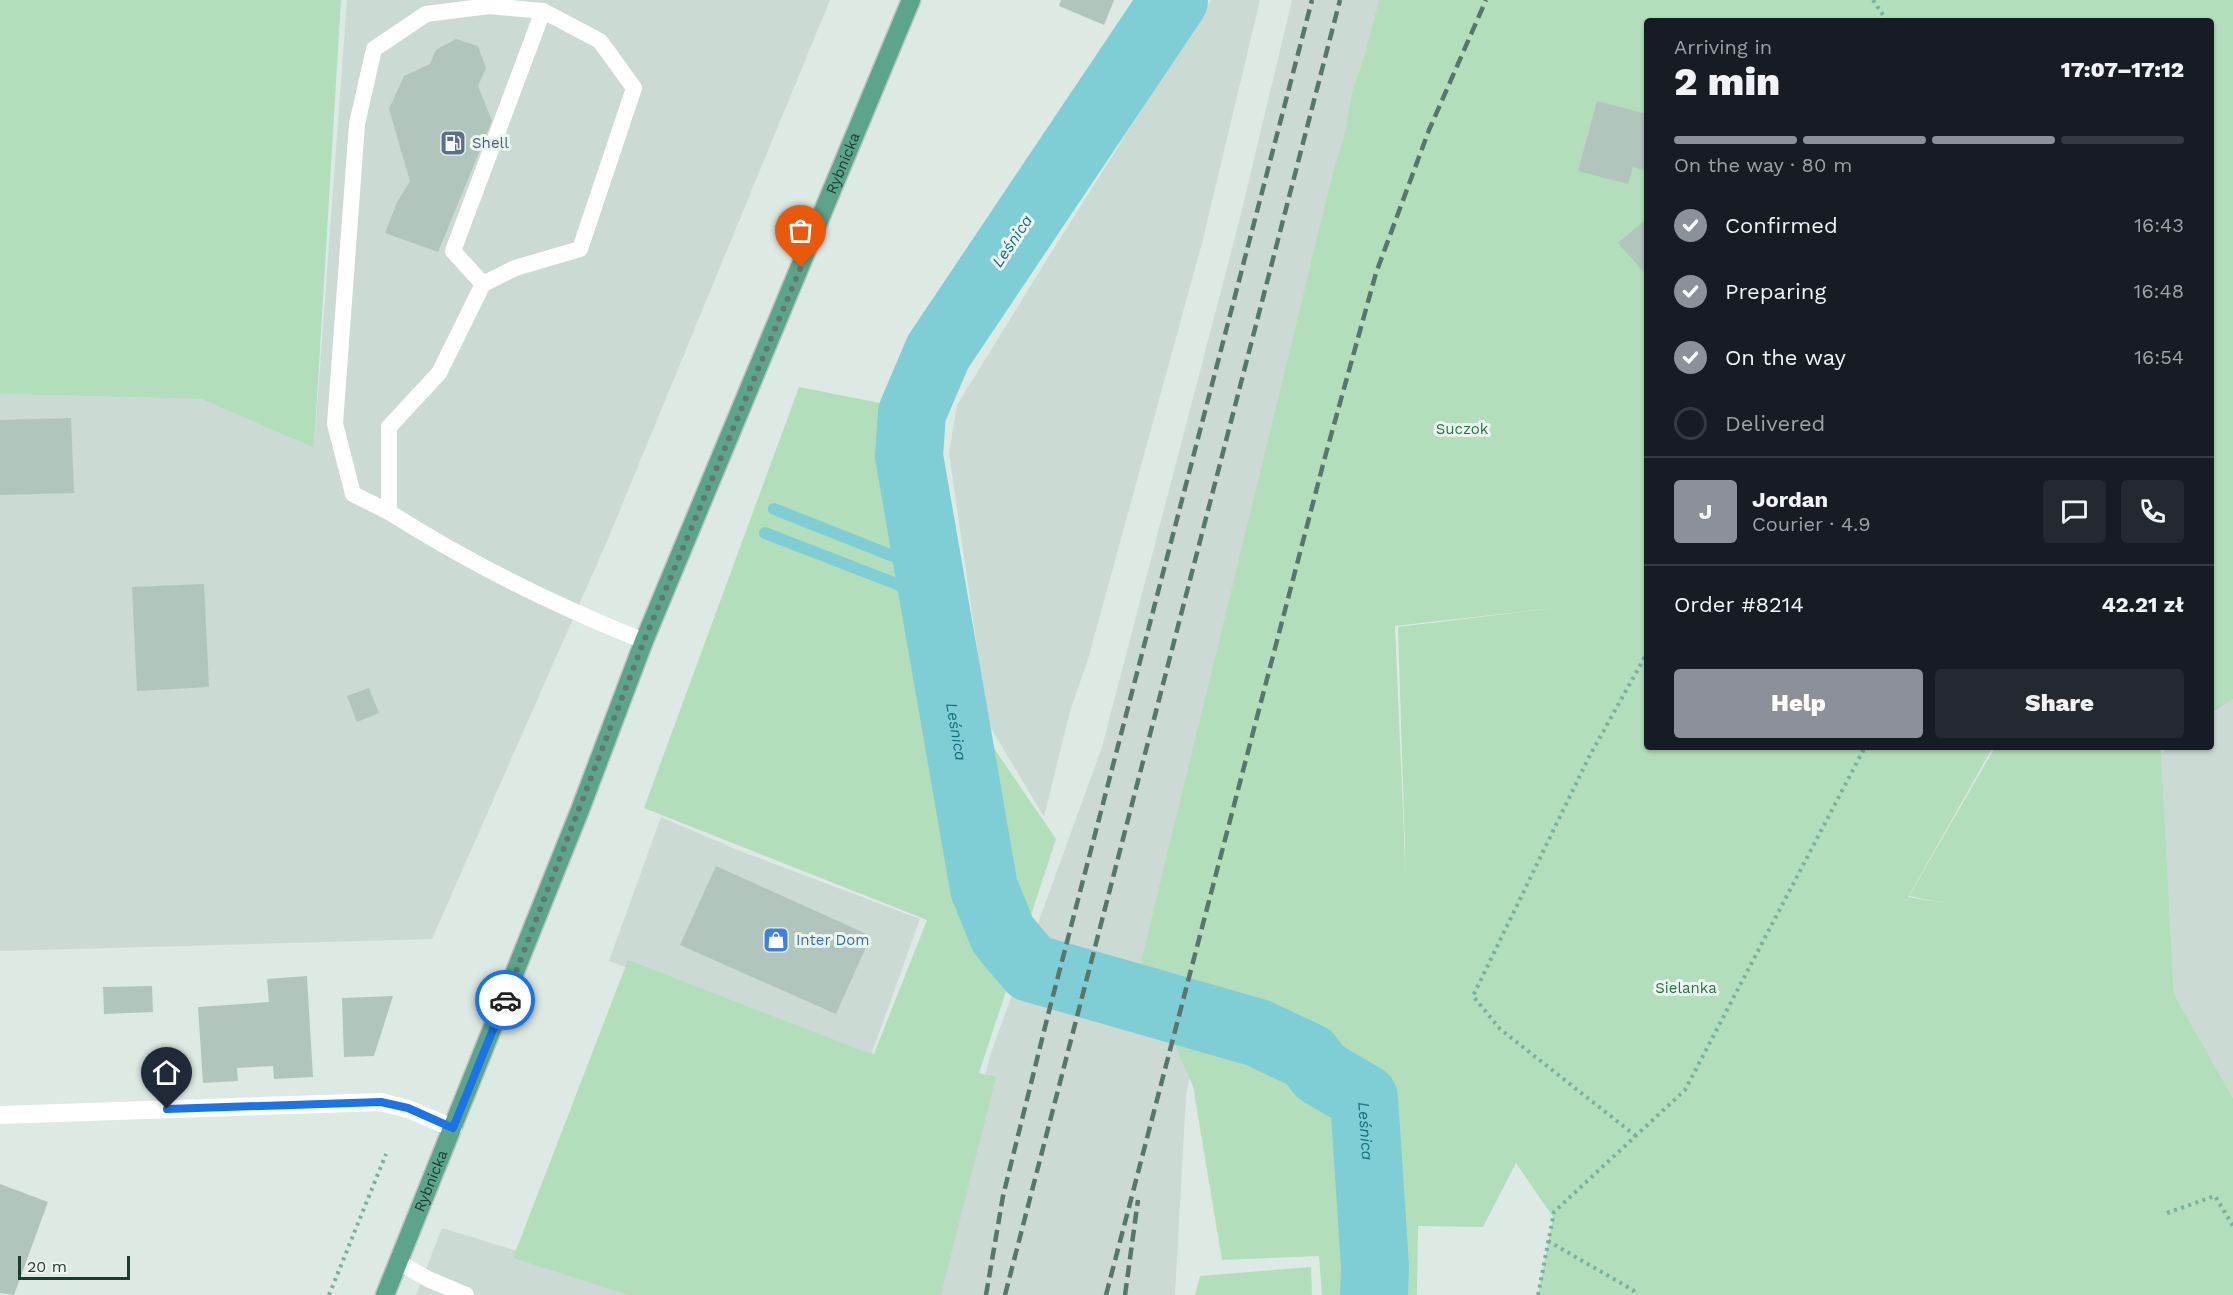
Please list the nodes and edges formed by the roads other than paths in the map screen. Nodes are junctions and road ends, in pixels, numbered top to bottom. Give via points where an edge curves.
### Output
1 (911, 0) edge
2 (543, 11) junction
3 (483, 284) junction
4 (389, 512) junction
5 (644, 641) junction
6 (0, 1115) edge
7 (453, 1128) junction
8 (398, 1262) junction
9 (385, 1295) edge
10 (466, 1295) edge

1 - 5 main road, Rybnicka
2 - 3 lane via 453,251
2 - 3 lane via 600,41 634,88 580,249 515,268
2 - 4 lane via 489,6 426,14 374,49 357,124 334,424 353,494
3 - 4 lane via 439,373 389,427
4 - 5 lane via 503,577
5 - 7 main road, Rybnicka
6 - 7 street via 381,1102 408,1108
7 - 8 main road, Rybnicka
8 - 9 main road, Rybnicka
8 - 10 lane

